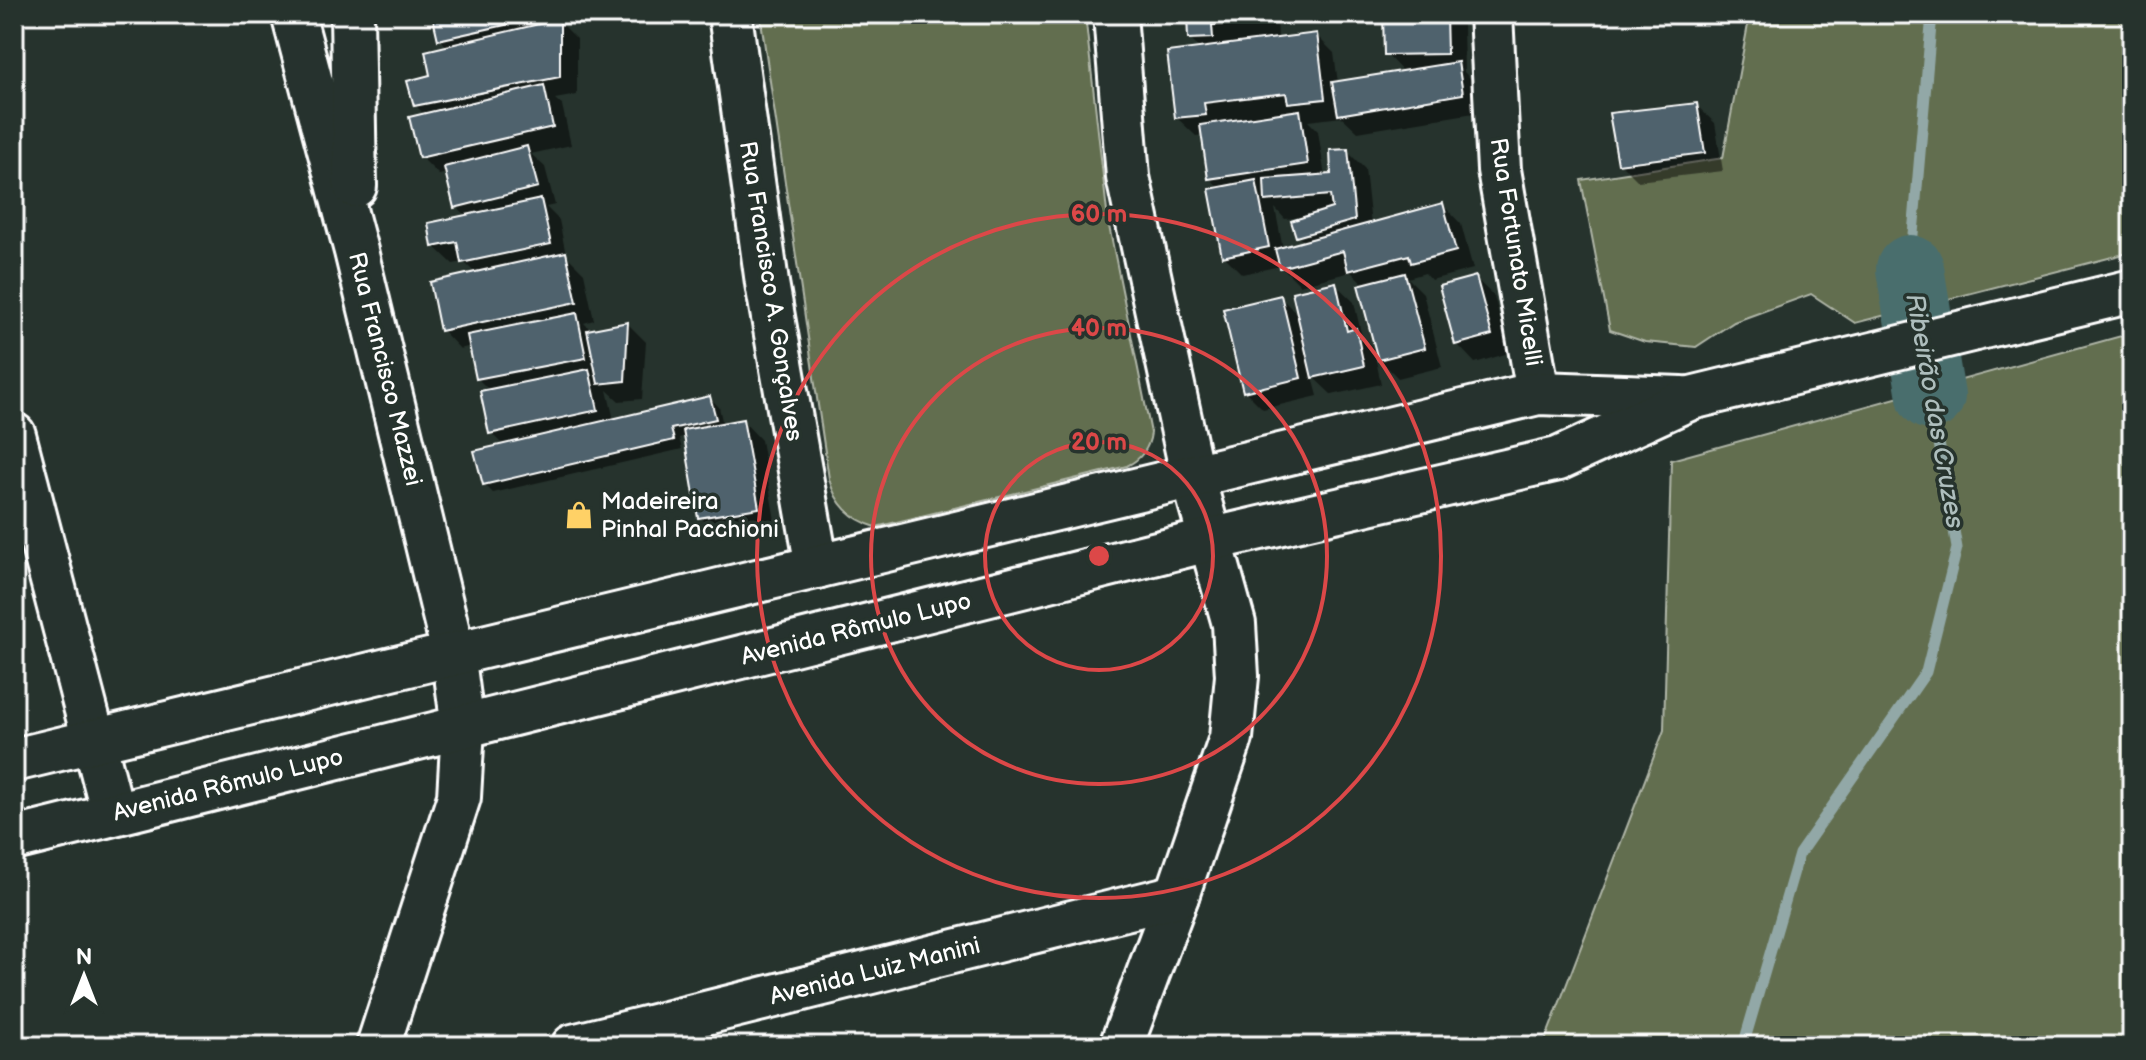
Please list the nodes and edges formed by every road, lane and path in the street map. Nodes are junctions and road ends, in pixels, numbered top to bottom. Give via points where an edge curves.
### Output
1 (293, 14) edge
2 (352, 14) edge
3 (730, 14) edge
4 (1115, 14) edge
5 (1491, 14) edge
6 (356, 251) junction
7 (2132, 291) edge
8 (1538, 393) junction
9 (1691, 398) junction
10 (14, 435) edge
11 (1192, 474) junction
12 (1213, 539) junction
13 (817, 567) junction
14 (453, 652) junction
15 (463, 728) junction
16 (96, 738) junction
17 (14, 760) edge
18 (113, 813) junction
19 (14, 839) edge
20 (1177, 896) junction
21 (378, 1046) edge
22 (573, 1046) edge
23 (1121, 1046) edge

1 - 6 street, Rua Francisco Mazzei
2 - 6 street
3 - 13 street, Rua Francisco A. Gonçalves via 767,283
4 - 11 street via 1128,177
5 - 8 street, Rua Fortunato Micelli via 1499,170
6 - 14 street, Rua Francisco Mazzei
7 - 9 street, Avenida Rômulo Lupo
8 - 9 street, Avenida Rômulo Lupo
8 - 11 street, Avenida Rômulo Lupo
9 - 12 street, Avenida Rômulo Lupo via 1558,459
10 - 16 street
11 - 12 street
11 - 13 street, Avenida Rômulo Lupo
12 - 15 street, Avenida Rômulo Lupo
12 - 20 street via 1234,624 1237,676 1231,738
13 - 14 street, Avenida Rômulo Lupo
14 - 15 street, Rua Francisco Mazzei
14 - 16 street, Avenida Rômulo Lupo
15 - 18 street, Avenida Rômulo Lupo
15 - 21 street, Rua Francisco Mazzei via 459,797
16 - 17 street, Avenida Rômulo Lupo
16 - 18 street
18 - 19 street, Avenida Rômulo Lupo
20 - 22 street, Avenida Luiz Manini
20 - 23 street

